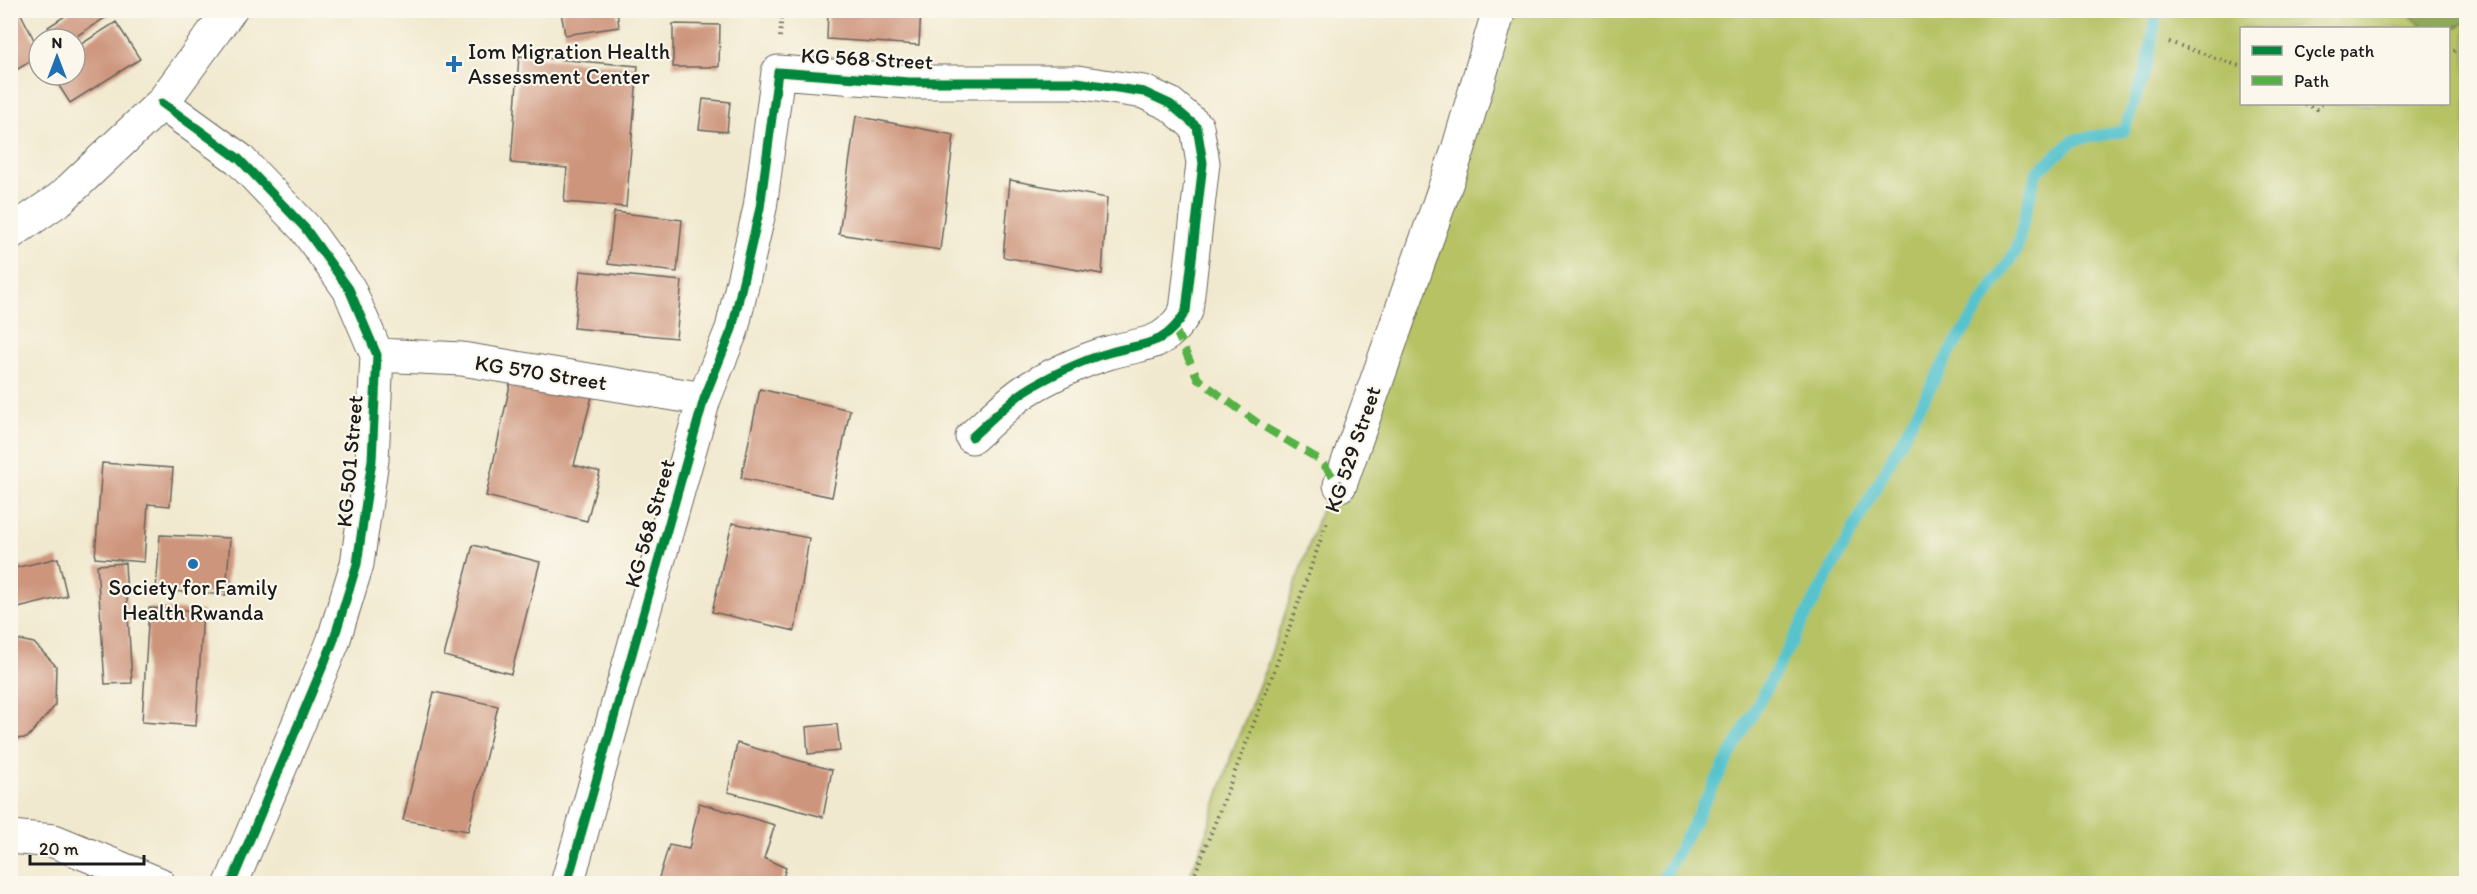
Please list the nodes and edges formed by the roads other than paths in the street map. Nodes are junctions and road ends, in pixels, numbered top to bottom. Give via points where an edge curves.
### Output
1 (230, 10) edge
2 (1499, 10) edge
3 (162, 102) junction
4 (10, 233) edge
5 (377, 355) junction
6 (704, 399) junction
7 (972, 437) dead end
8 (1340, 485) road end
9 (10, 837) edge
10 (159, 884) edge
11 (231, 884) edge
12 (567, 884) edge

1 - 3 street
2 - 8 street, KG 529 Street via 1458,150
3 - 4 street via 60,199
3 - 5 street, KG 501 Street via 239,159 304,228 349,289
5 - 6 street, KG 570 Street via 462,359
5 - 11 street, KG 501 Street via 372,460 357,564 333,642
6 - 7 street, KG 568 Street via 732,329 760,208 778,72 909,82 1077,82 1144,92 1170,104 1197,127 1203,163 1186,311 1175,329 1162,338 1107,353 1025,391
6 - 12 street, KG 568 Street
9 - 10 street via 54,841

